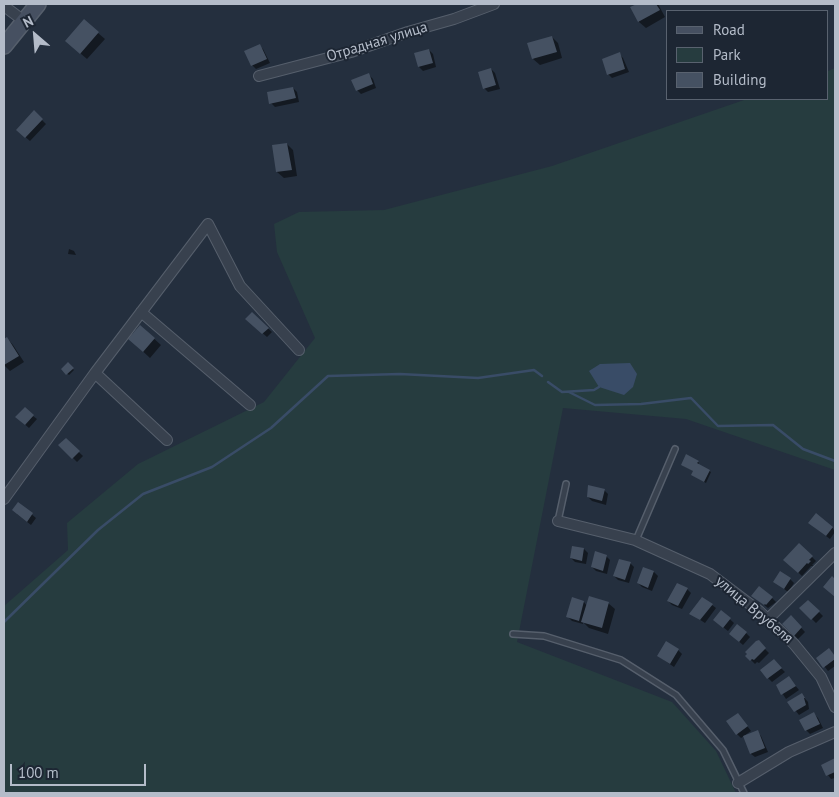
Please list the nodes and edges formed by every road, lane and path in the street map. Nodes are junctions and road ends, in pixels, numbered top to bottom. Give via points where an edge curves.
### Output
1 (38, 4) edge
2 (494, 4) edge
3 (4, 6) edge
4 (24, 21) junction
5 (4, 46) edge
6 (259, 76) dead end
7 (141, 312) junction
8 (299, 350) dead end
9 (95, 372) junction
10 (250, 405) dead end
11 (167, 440) dead end
12 (675, 449) dead end
13 (566, 484) dead end
14 (4, 499) edge
15 (558, 521) joint
16 (636, 540) junction
17 (835, 553) edge
18 (768, 619) junction
19 (513, 634) dead end
20 (835, 707) edge
21 (835, 732) edge
22 (738, 783) junction
23 (744, 793) edge

1 - 4 street
2 - 6 street, Отрадная улица via 351,52
3 - 4 street
4 - 5 street
7 - 8 street via 208,224 240,286
7 - 9 street
7 - 10 street
9 - 11 street
9 - 14 street
12 - 16 lane
13 - 15 lane
15 - 16 street, улица Врубеля
16 - 18 street, улица Врубеля via 710,574
17 - 18 street
18 - 20 street, улица Врубеля via 821,677
19 - 22 lane via 544,636 621,660 676,695 723,750
21 - 22 street via 789,752
22 - 23 lane

